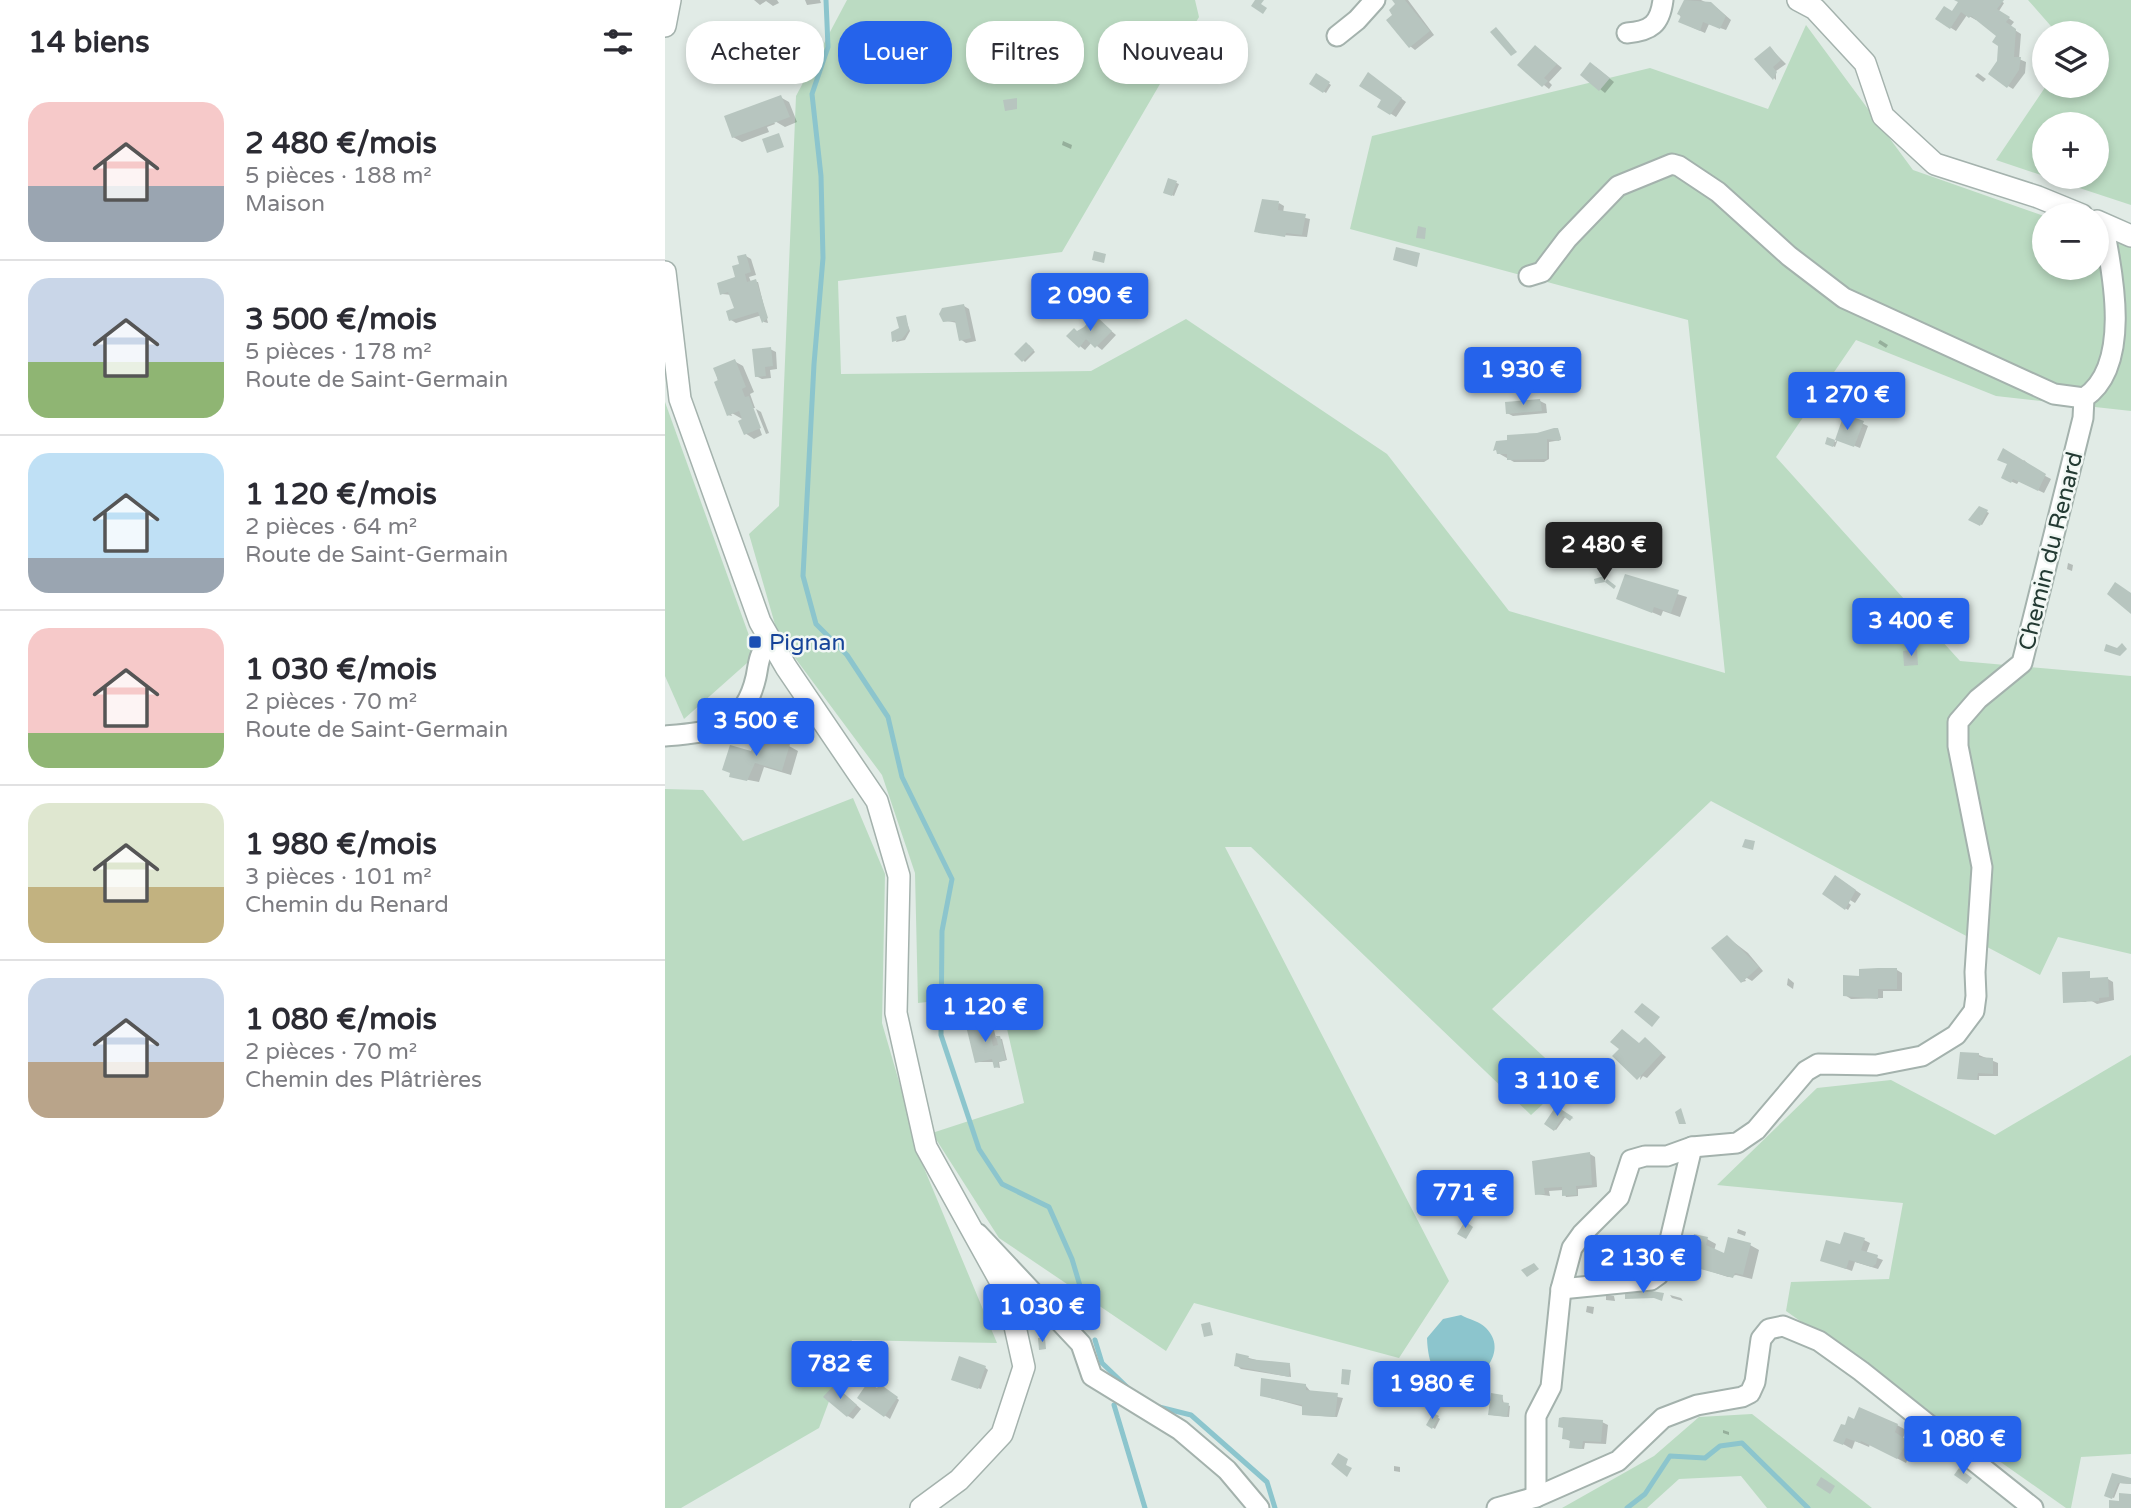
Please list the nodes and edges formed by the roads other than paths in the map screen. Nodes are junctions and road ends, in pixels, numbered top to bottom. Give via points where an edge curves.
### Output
1 (670, 0) edge
2 (1375, 0) edge
3 (1663, 0) edge
4 (1798, 0) edge
5 (665, 26) edge
6 (1627, 33) dead end
7 (1336, 36) dead end
8 (2053, 203) edge
9 (2109, 227) edge
10 (2131, 236) edge
11 (2109, 260) edge
12 (665, 272) edge
13 (1529, 276) dead end
14 (2084, 398) junction
15 (771, 644) junction
16 (665, 736) edge
17 (1692, 1147) junction
18 (970, 1226) junction
19 (1561, 1290) junction
20 (1536, 1497) junction
21 (921, 1508) edge
22 (1259, 1508) edge
23 (1497, 1508) edge
24 (2033, 1508) edge

1 - 5 street
2 - 7 street
3 - 6 street via 1655,26
4 - 8 street via 1815,9 1865,63 1883,116 1935,164
9 - 10 street
11 - 14 street via 2121,309 2120,346 2110,377 2100,390
12 - 15 street via 680,399
13 - 14 street via 1542,272 1618,186 1672,164 1718,192 1789,257 1844,298 2054,394
14 - 17 street, Chemin du Renard via 2083,418 2022,663 1958,722 1958,746 1982,867 1974,1011 1957,1034 1922,1056 1876,1065 1818,1064 1756,1130 1737,1143
15 - 16 street via 760,655 746,704 730,722 707,732
15 - 18 street via 877,801 899,876 896,1013 926,1147
17 - 19 street, Chemin du Renard via 1667,1156 1631,1160 1619,1197 1572,1248
17 - 19 street via 1658,1275 1651,1280
18 - 21 street via 1008,1295 1024,1367 1002,1434 959,1480
18 - 22 street via 1081,1344 1092,1376 1180,1430 1227,1470
19 - 20 street, Chemin du Renard via 1553,1378 1536,1416
20 - 23 street
20 - 24 street via 1618,1461 1663,1418 1750,1393 1761,1339 1769,1329 1783,1326 1819,1341 1861,1371

